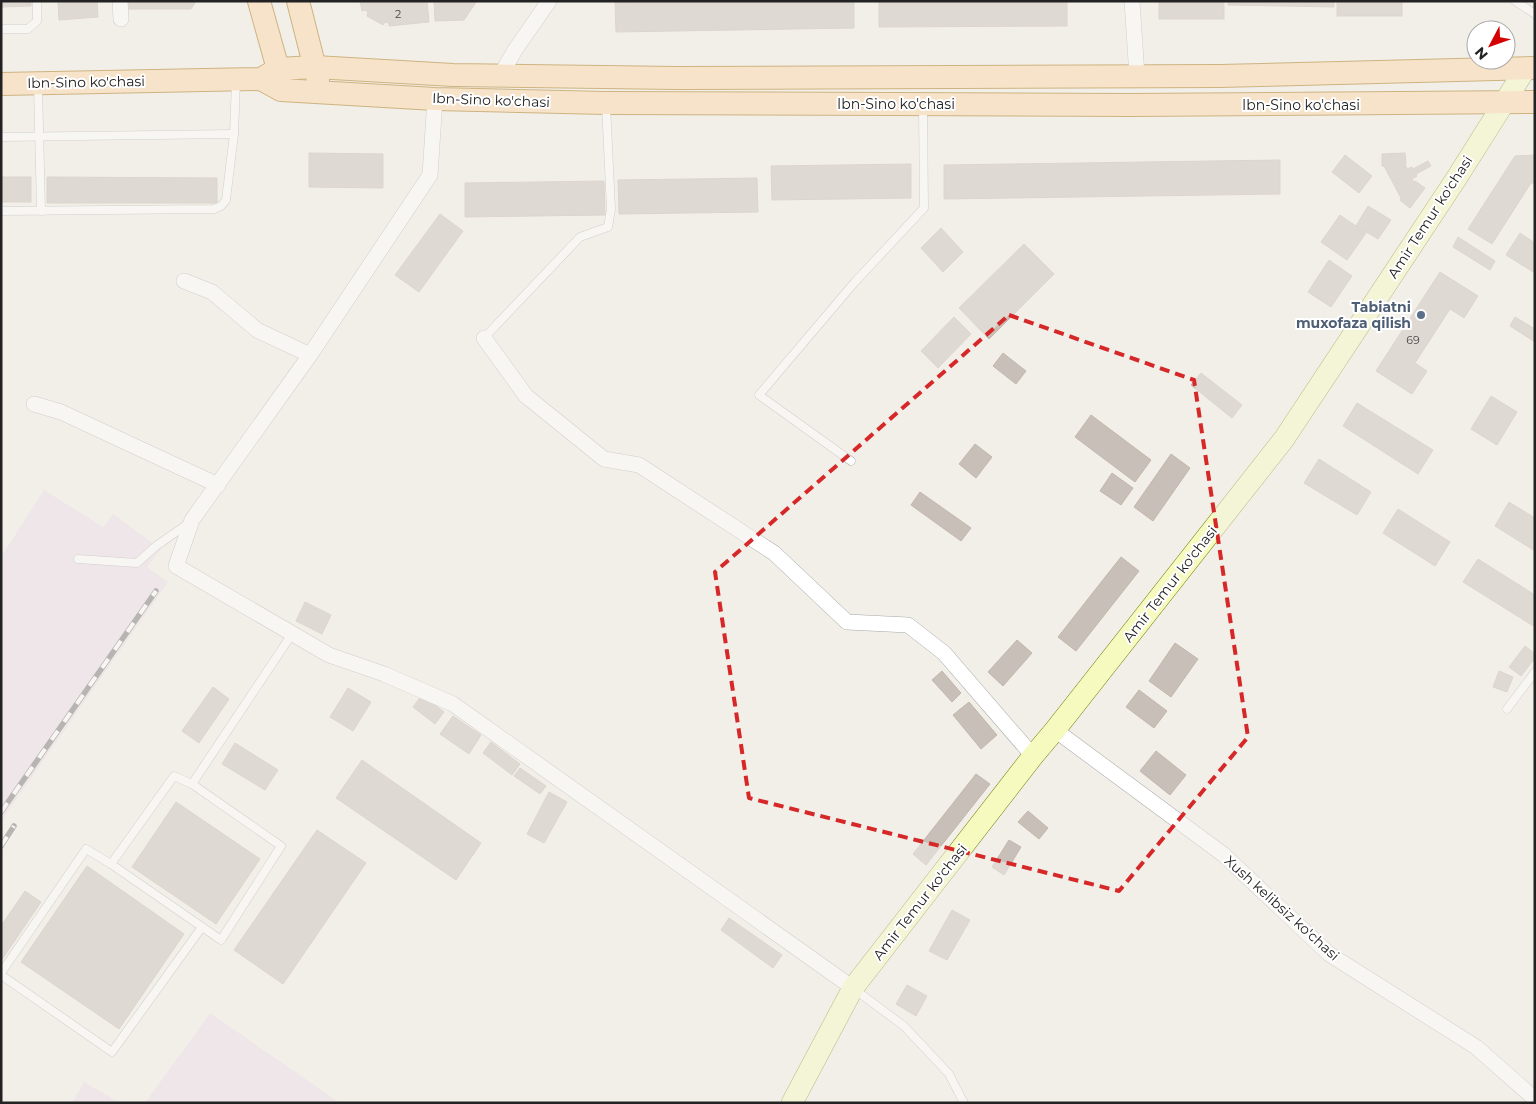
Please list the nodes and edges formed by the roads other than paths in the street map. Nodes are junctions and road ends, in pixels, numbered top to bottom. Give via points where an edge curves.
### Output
1 (37, 1) edge
2 (120, 1) edge
3 (259, 1) edge
4 (298, 1) edge
5 (548, 1) edge
6 (1132, 1) edge
7 (1515, 1) edge
8 (1535, 14) edge
9 (121, 20) dead end
10 (1, 29) edge
11 (1532, 63) edge
12 (315, 67) junction
13 (500, 76) junction
14 (1137, 76) junction
15 (236, 79) junction
16 (273, 79) junction
17 (38, 83) junction
18 (1, 84) edge
19 (321, 92) junction
20 (434, 99) junction
21 (1535, 102) edge
22 (606, 103) junction
23 (1504, 103) junction
24 (923, 104) junction
25 (234, 134) junction
26 (39, 136) junction
27 (1, 137) edge
28 (1, 210) edge
29 (40, 211) junction
30 (184, 281) dead end
31 (484, 338) joint
32 (310, 355) junction
33 (34, 404) dead end
34 (850, 461) dead end
35 (218, 485) junction
36 (192, 520) junction
37 (78, 559) dead end
38 (292, 634) junction
39 (1535, 672) edge
40 (1507, 709) dead end
41 (1055, 730) junction
42 (1032, 756) junction
43 (192, 784) junction
44 (111, 864) junction
45 (202, 928) junction
46 (1, 974) edge
47 (853, 988) junction
48 (1535, 1100) edge
49 (792, 1103) edge
50 (964, 1103) edge

1 - 10 lane via 38,21 28,29
2 - 9 street
3 - 16 main road
4 - 12 main road
5 - 13 street
6 - 14 street
7 - 8 lane
11 - 14 main road, Ibn-Sino ko'chasi via 1220,76
11 - 23 main road, Amir Temur ko'chasi
12 - 13 main road, Ibn-Sino ko'chasi
12 - 16 main road, Ibn-Sino ko'chasi
12 - 19 main road
13 - 14 main road, Ibn-Sino ko'chasi
15 - 16 main road, Ibn-Sino ko'chasi
15 - 17 main road, Ibn-Sino ko'chasi
15 - 25 lane
16 - 19 main road, Ibn-Sino ko'chasi
17 - 18 main road, Ibn-Sino ko'chasi
17 - 26 lane
19 - 20 main road, Ibn-Sino ko'chasi
20 - 22 main road, Ibn-Sino ko'chasi
20 - 32 street via 430,174
21 - 23 main road, Ibn-Sino ko'chasi
22 - 24 main road, Ibn-Sino ko'chasi
22 - 31 lane via 611,210 608,227 580,237
23 - 24 main road, Ibn-Sino ko'chasi
23 - 41 main road, Amir Temur ko'chasi via 1284,439
24 - 34 lane via 924,208 854,282 759,395
25 - 26 lane
25 - 29 lane via 226,200 214,209
26 - 27 lane
26 - 29 lane
28 - 29 lane
30 - 32 street via 212,292 257,330
31 - 42 street via 526,396 604,459 639,465 774,553 847,622 908,625 944,653
32 - 35 street
33 - 35 street via 61,412
35 - 36 street
36 - 37 lane via 137,562
36 - 38 street via 176,566
38 - 43 lane
38 - 47 street via 329,656 384,674 453,704
39 - 40 lane
41 - 42 main road, Amir Temur ko'chasi
41 - 48 street, Xush kelibsiz ko'chasi via 1224,855 1329,954 1476,1047
42 - 47 main road, Amir Temur ko'chasi
43 - 44 lane via 174,776
43 - 45 lane via 281,846 221,940
44 - 45 lane
44 - 46 lane via 86,849
45 - 46 lane via 112,1052
47 - 49 main road, Amir Temur ko'chasi
47 - 50 lane via 904,1026 949,1074

